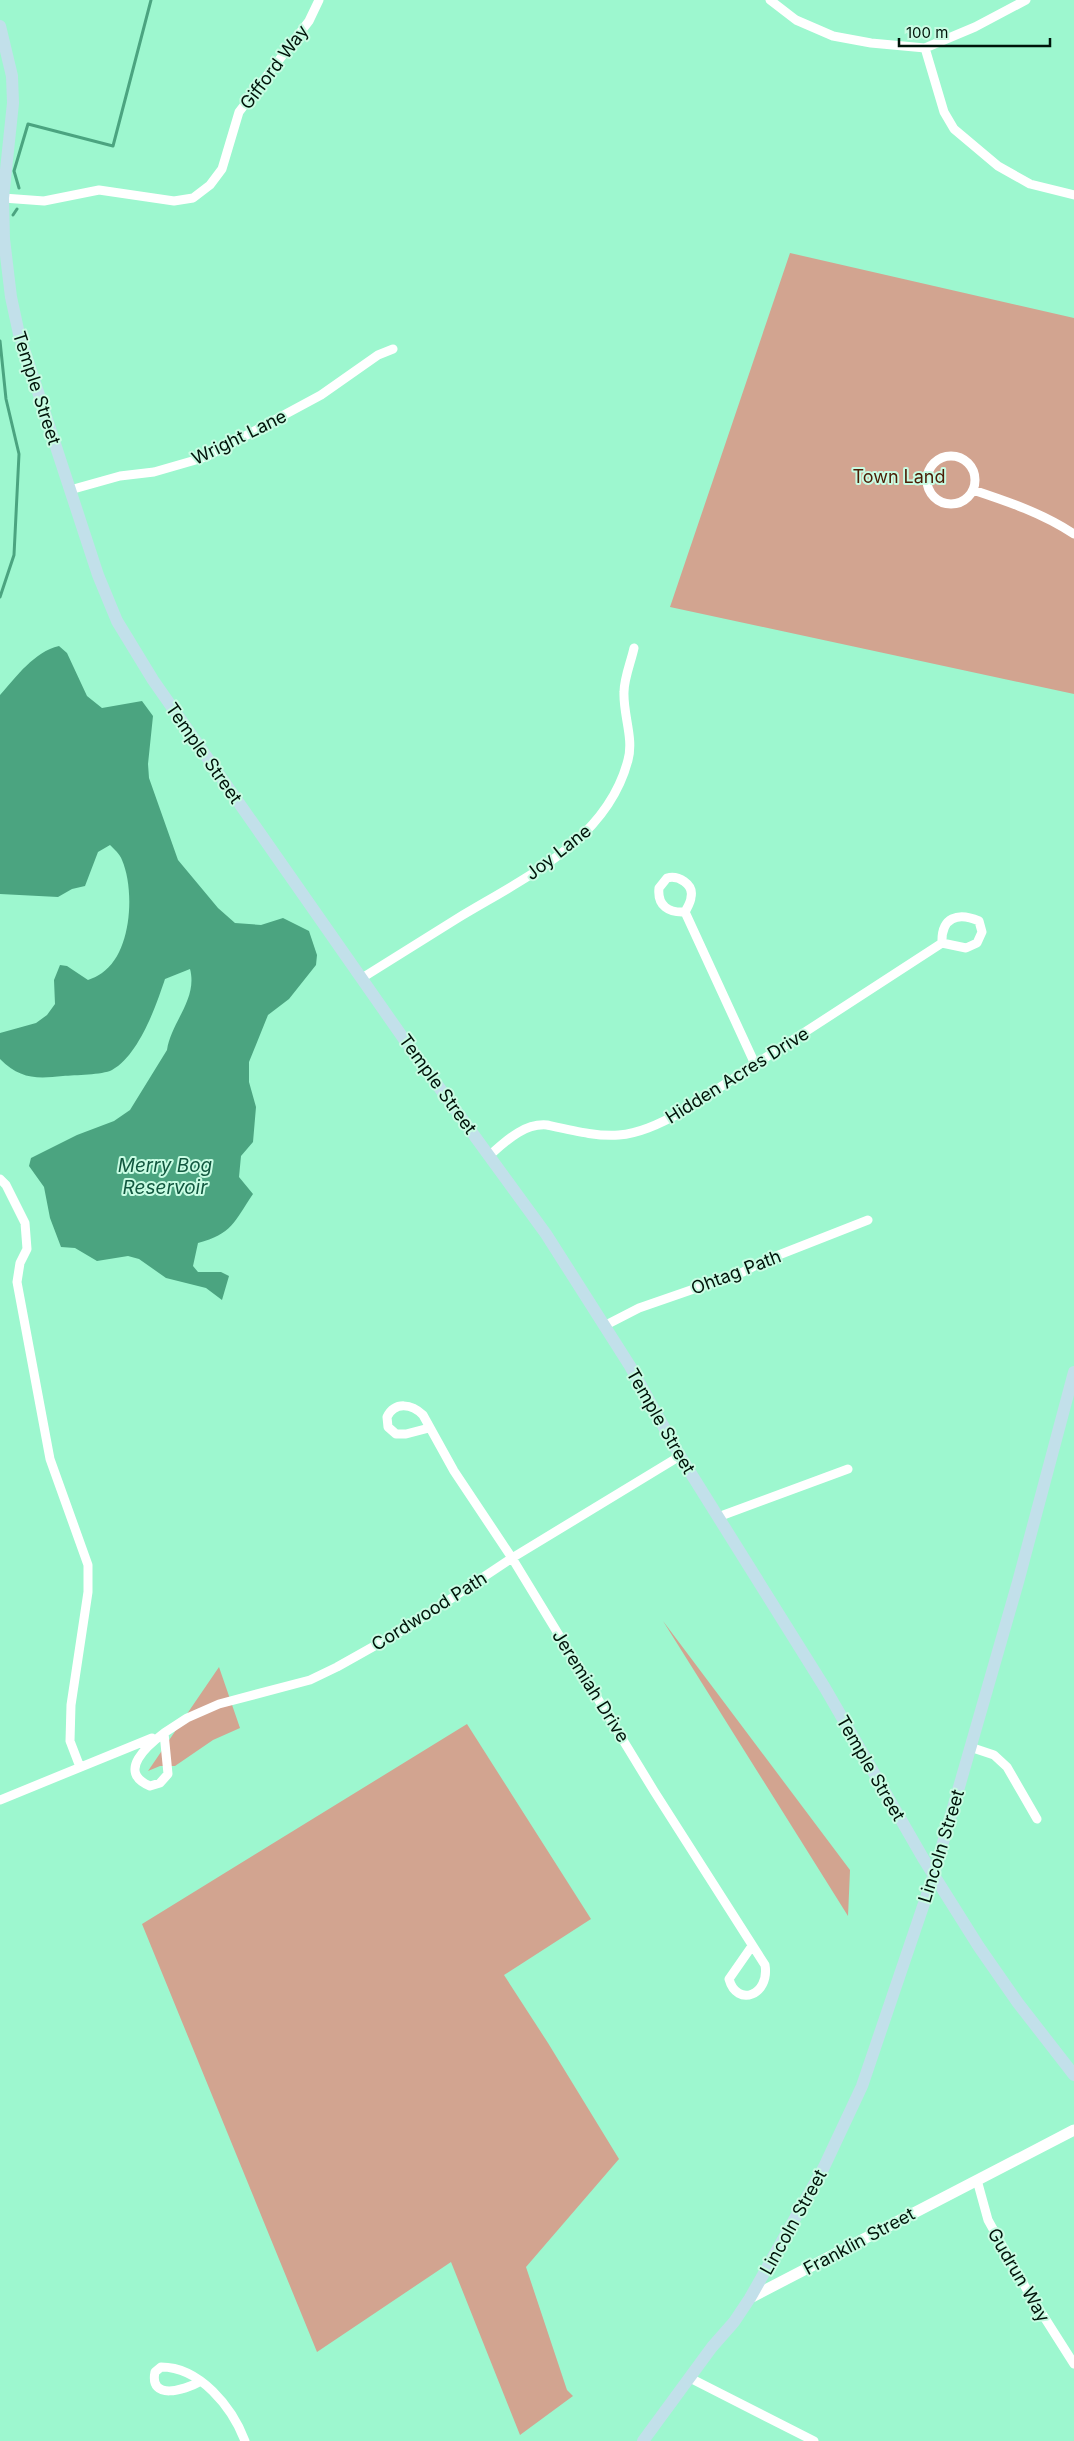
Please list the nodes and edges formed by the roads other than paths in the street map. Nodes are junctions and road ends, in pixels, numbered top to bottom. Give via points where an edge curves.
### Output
1 (319, 0) edge
2 (770, 0) edge
3 (1026, 0) edge
4 (0, 26) edge
5 (925, 48) junction
6 (1074, 195) edge
7 (4, 198) junction
8 (394, 349) dead end
9 (70, 490) junction
10 (973, 490) junction
11 (1074, 534) edge
12 (634, 648) dead end
13 (685, 912) dead end
14 (942, 943) junction
15 (362, 978) junction
16 (755, 1064) junction
17 (490, 1155) junction
18 (0, 1179) edge
19 (868, 1220) dead end
20 (604, 1326) junction
21 (1074, 1372) edge
22 (428, 1428) junction
23 (680, 1456) junction
24 (848, 1469) dead end
25 (718, 1517) junction
26 (512, 1558) junction
27 (164, 1733) junction
28 (970, 1747) junction
29 (80, 1767) junction
30 (0, 1800) edge
31 (1037, 1819) dead end
32 (934, 1874) junction
33 (752, 1946) junction
34 (1074, 2075) edge
35 (1074, 2130) edge
36 (977, 2180) junction
37 (750, 2298) junction
38 (1074, 2364) edge
39 (690, 2378) junction
40 (199, 2382) junction
41 (245, 2441) edge
42 (643, 2441) edge
43 (814, 2441) edge

1 - 7 street, Gifford Way via 309,21 239,112 222,169 210,185 193,198 174,201 99,190 44,201
2 - 5 street via 796,20 833,36
3 - 5 street
4 - 7 main road, Temple Street via 12,76 13,103
5 - 6 street via 944,112 954,129 998,166 1030,184
7 - 9 main road, Temple Street via 7,270 19,334
8 - 9 street, Wright Lane via 378,355 321,395 206,457
9 - 15 main road, Temple Street via 98,575 133,650
10 - 10 street via 974,471 965,459 949,455 941,457 929,468 927,485 936,499 943,503 959,503
10 - 11 street via 1020,505
12 - 15 street, Joy Lane via 624,692 630,738 629,759 617,793 601,817 575,844 510,890
13 - 16 street
14 - 14 street via 942,933 952,918 965,915 979,921 982,932 977,943 966,948
14 - 16 street, Hidden Acres Drive
15 - 17 main road, Temple Street
16 - 17 street, Hidden Acres Drive via 685,1110 646,1130 612,1137 536,1126 513,1136
17 - 20 main road, Temple Street via 546,1234
18 - 29 street via 25,1222 27,1249 20,1263 17,1282 22,1310 50,1459 88,1565 88,1592 71,1706 70,1741
19 - 20 street, Ohtag Path via 743,1272 639,1308
20 - 23 main road, Temple Street
21 - 28 main road, Lincoln Street
22 - 22 street, Jeremiah Drive via 396,1434 388,1427 387,1417 395,1408 411,1406 423,1415
22 - 26 street, Jeremiah Drive
23 - 25 main road, Temple Street
23 - 26 street, Cordwood Path
24 - 25 street
25 - 32 main road, Temple Street via 825,1688
26 - 27 street, Cordwood Path via 410,1626 337,1667 310,1680 219,1704 187,1718
26 - 33 street, Jeremiah Drive
27 - 27 street, Cordwood Path via 168,1774 160,1784 150,1786 138,1778 135,1767 146,1747
27 - 29 street
28 - 31 street via 994,1755 1007,1767
28 - 32 main road, Lincoln Street
29 - 30 street
32 - 34 main road, Temple Street via 991,1966
32 - 37 main road, Lincoln Street via 870,2066 854,2104 816,2181
33 - 33 street, Jeremiah Drive via 765,1965 766,1977 758,1992 748,1995 735,1990 729,1979
35 - 36 street, Franklin Street
36 - 37 street, Franklin Street
36 - 38 street, Gudrun Way via 983,2208 1001,2244
37 - 39 main road, Franklin Street
39 - 42 main road, Franklin Street
39 - 43 street
40 - 40 street via 179,2369 161,2367 155,2372 156,2386 162,2390 181,2390
40 - 41 street via 230,2410

